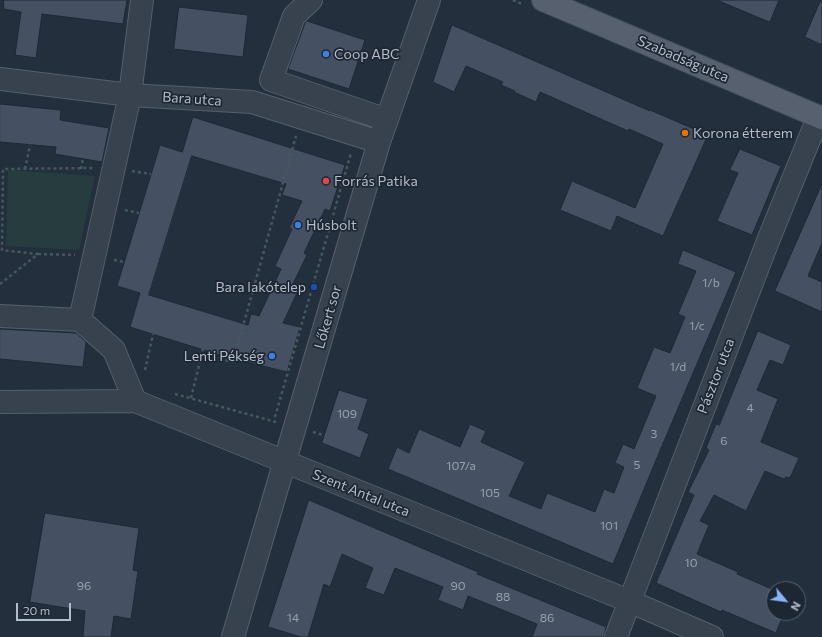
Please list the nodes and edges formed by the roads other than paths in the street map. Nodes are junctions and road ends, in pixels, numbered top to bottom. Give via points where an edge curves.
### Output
1 (142, 0) edge
2 (311, 0) edge
3 (429, 0) edge
4 (543, 0) edge
5 (0, 79) edge
6 (130, 95) junction
7 (822, 117) edge
8 (387, 120) junction
9 (380, 142) junction
10 (0, 316) edge
11 (80, 320) junction
12 (134, 401) junction
13 (0, 402) edge
14 (286, 462) junction
15 (629, 602) junction
16 (234, 637) edge
17 (616, 637) edge
18 (712, 637) edge

1 - 6 street
2 - 8 street via 294,16 271,80
3 - 8 street, Lőkert sor
4 - 7 main road, Szabadság utca
5 - 6 street, Bara utca
6 - 9 street, Bara utca via 252,102
6 - 11 street
7 - 15 street, Pásztor utca via 814,130 768,241
8 - 9 street, Lőkert sor
9 - 14 street, Lőkert sor
10 - 11 street
11 - 12 street via 114,350
12 - 13 street, Szent Antal utca
12 - 14 street, Szent Antal utca
14 - 15 street, Szent Antal utca
14 - 16 street, Lőkert sor
15 - 17 street, Pásztor utca
15 - 18 street, Szent Antal utca

